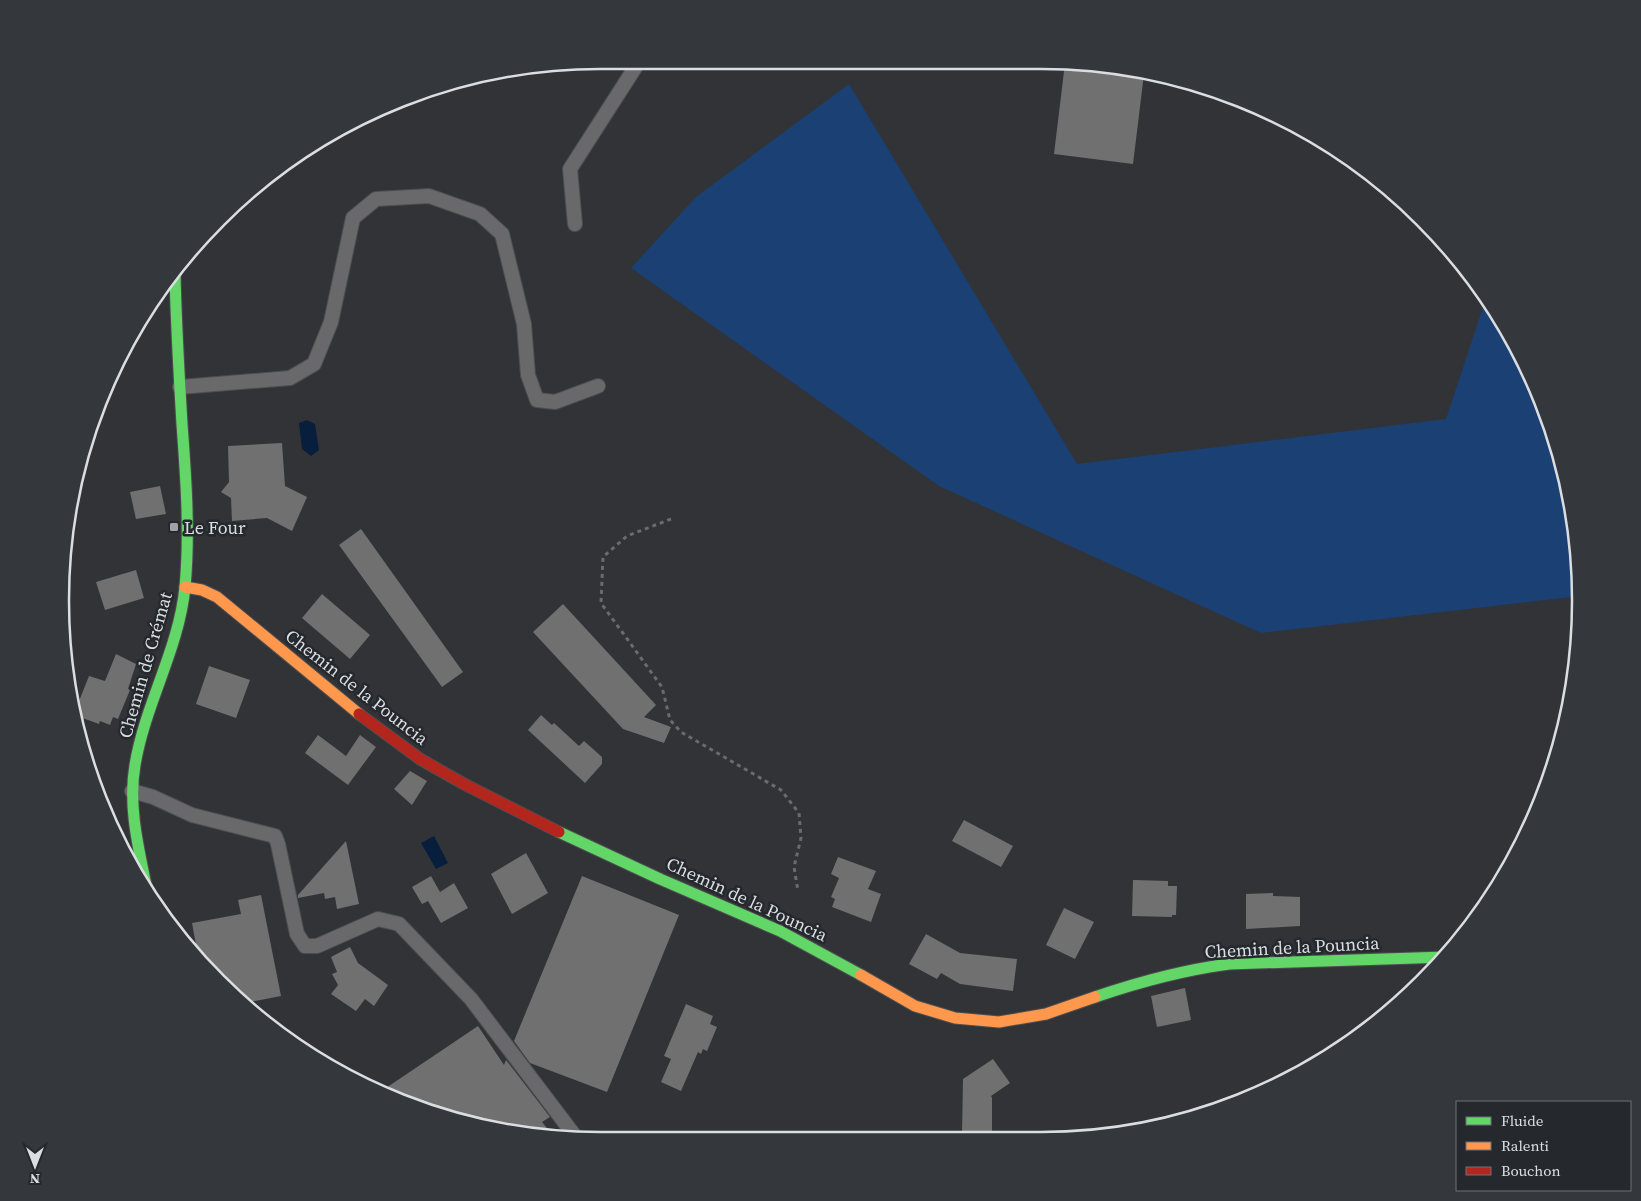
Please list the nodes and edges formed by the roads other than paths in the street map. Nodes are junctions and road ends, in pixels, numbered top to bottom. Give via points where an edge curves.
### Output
1 (634, 69) edge
2 (576, 224) dead end
3 (175, 282) edge
4 (598, 386) dead end
5 (180, 387) junction
6 (185, 587) junction
7 (132, 791) junction
8 (143, 871) edge
9 (1434, 957) edge
10 (571, 1131) edge

1 - 2 lane via 570,169
3 - 5 street, Chemin de Crémat
4 - 5 lane via 555,402 537,400 528,375 524,324 502,234 480,214 429,196 376,199 352,218 331,322 314,364 290,378
5 - 6 street, Chemin de Crémat via 186,517
6 - 7 street, Chemin de Crémat via 178,628 137,757
6 - 9 street, Chemin de la Pouncia via 217,597 375,727 457,780 660,879 780,931 915,1006 955,1018 999,1022 1046,1014 1108,992 1229,964
7 - 8 street, Chemin de Crémat
7 - 10 lane via 192,814 275,836 296,934 305,946 317,946 378,920 399,924 471,999

